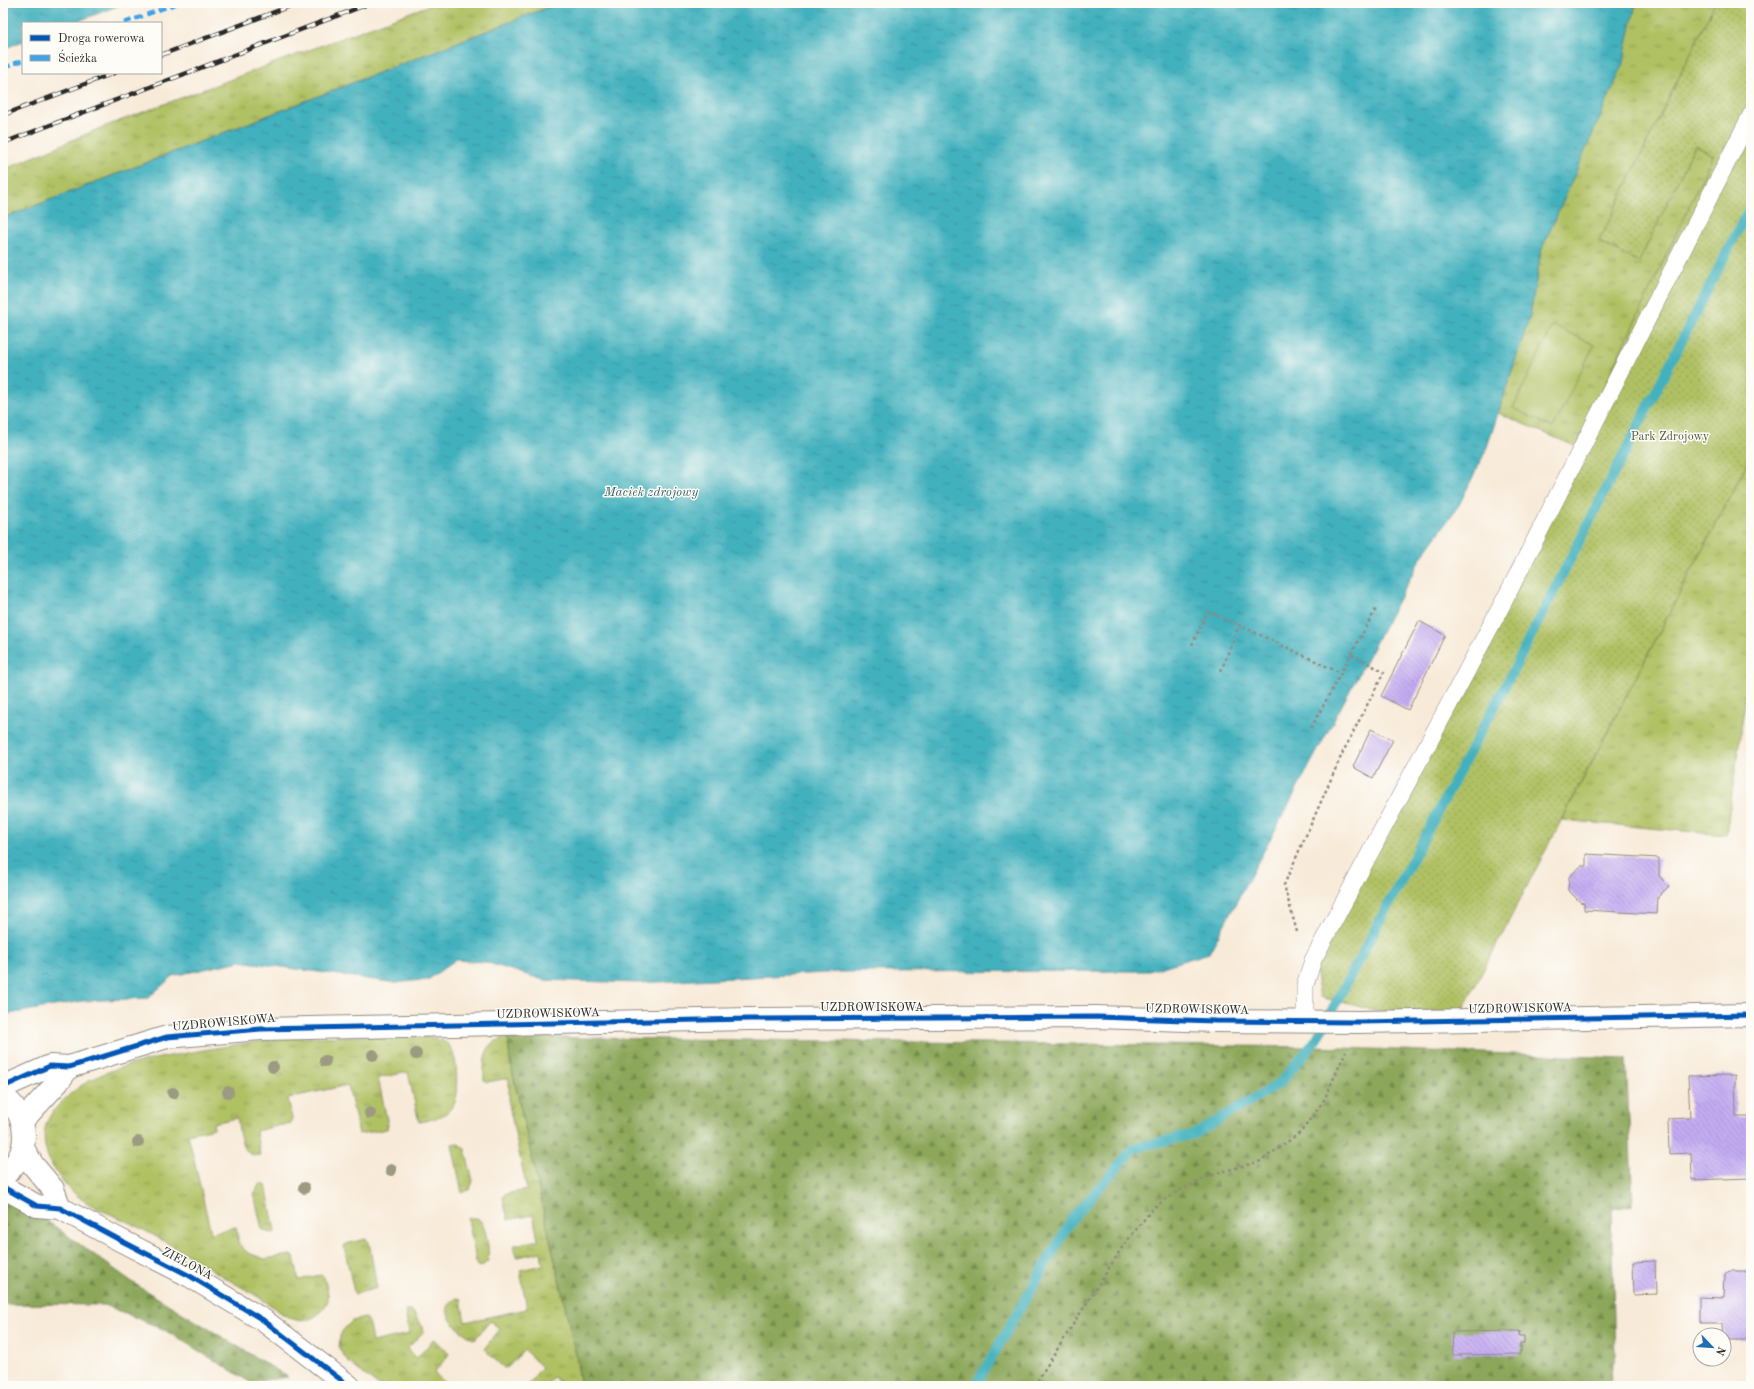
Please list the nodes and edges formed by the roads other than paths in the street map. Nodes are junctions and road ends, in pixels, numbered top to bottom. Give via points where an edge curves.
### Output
1 (1751, 115) edge
2 (1751, 1015) edge
3 (1305, 1021) junction
4 (70, 1067) junction
5 (3, 1087) edge
6 (3, 1096) edge
7 (22, 1121) junction
8 (23, 1148) junction
9 (3, 1176) edge
10 (3, 1186) edge
11 (60, 1208) junction
12 (349, 1386) edge

1 - 3 lane via 1506,599 1313,960 1305,985
2 - 3 street, UZDROWISKOWA
3 - 4 street, UZDROWISKOWA via 1097,1017 750,1019 261,1028 167,1037
4 - 5 street, UZDROWISKOWA via 50,1066
4 - 7 street
6 - 7 street via 11,1102
7 - 8 street
8 - 9 street via 16,1164
8 - 11 street via 33,1165 54,1189
10 - 11 street, ZIELONA via 37,1206
11 - 12 street, ZIELONA via 190,1276 263,1320

